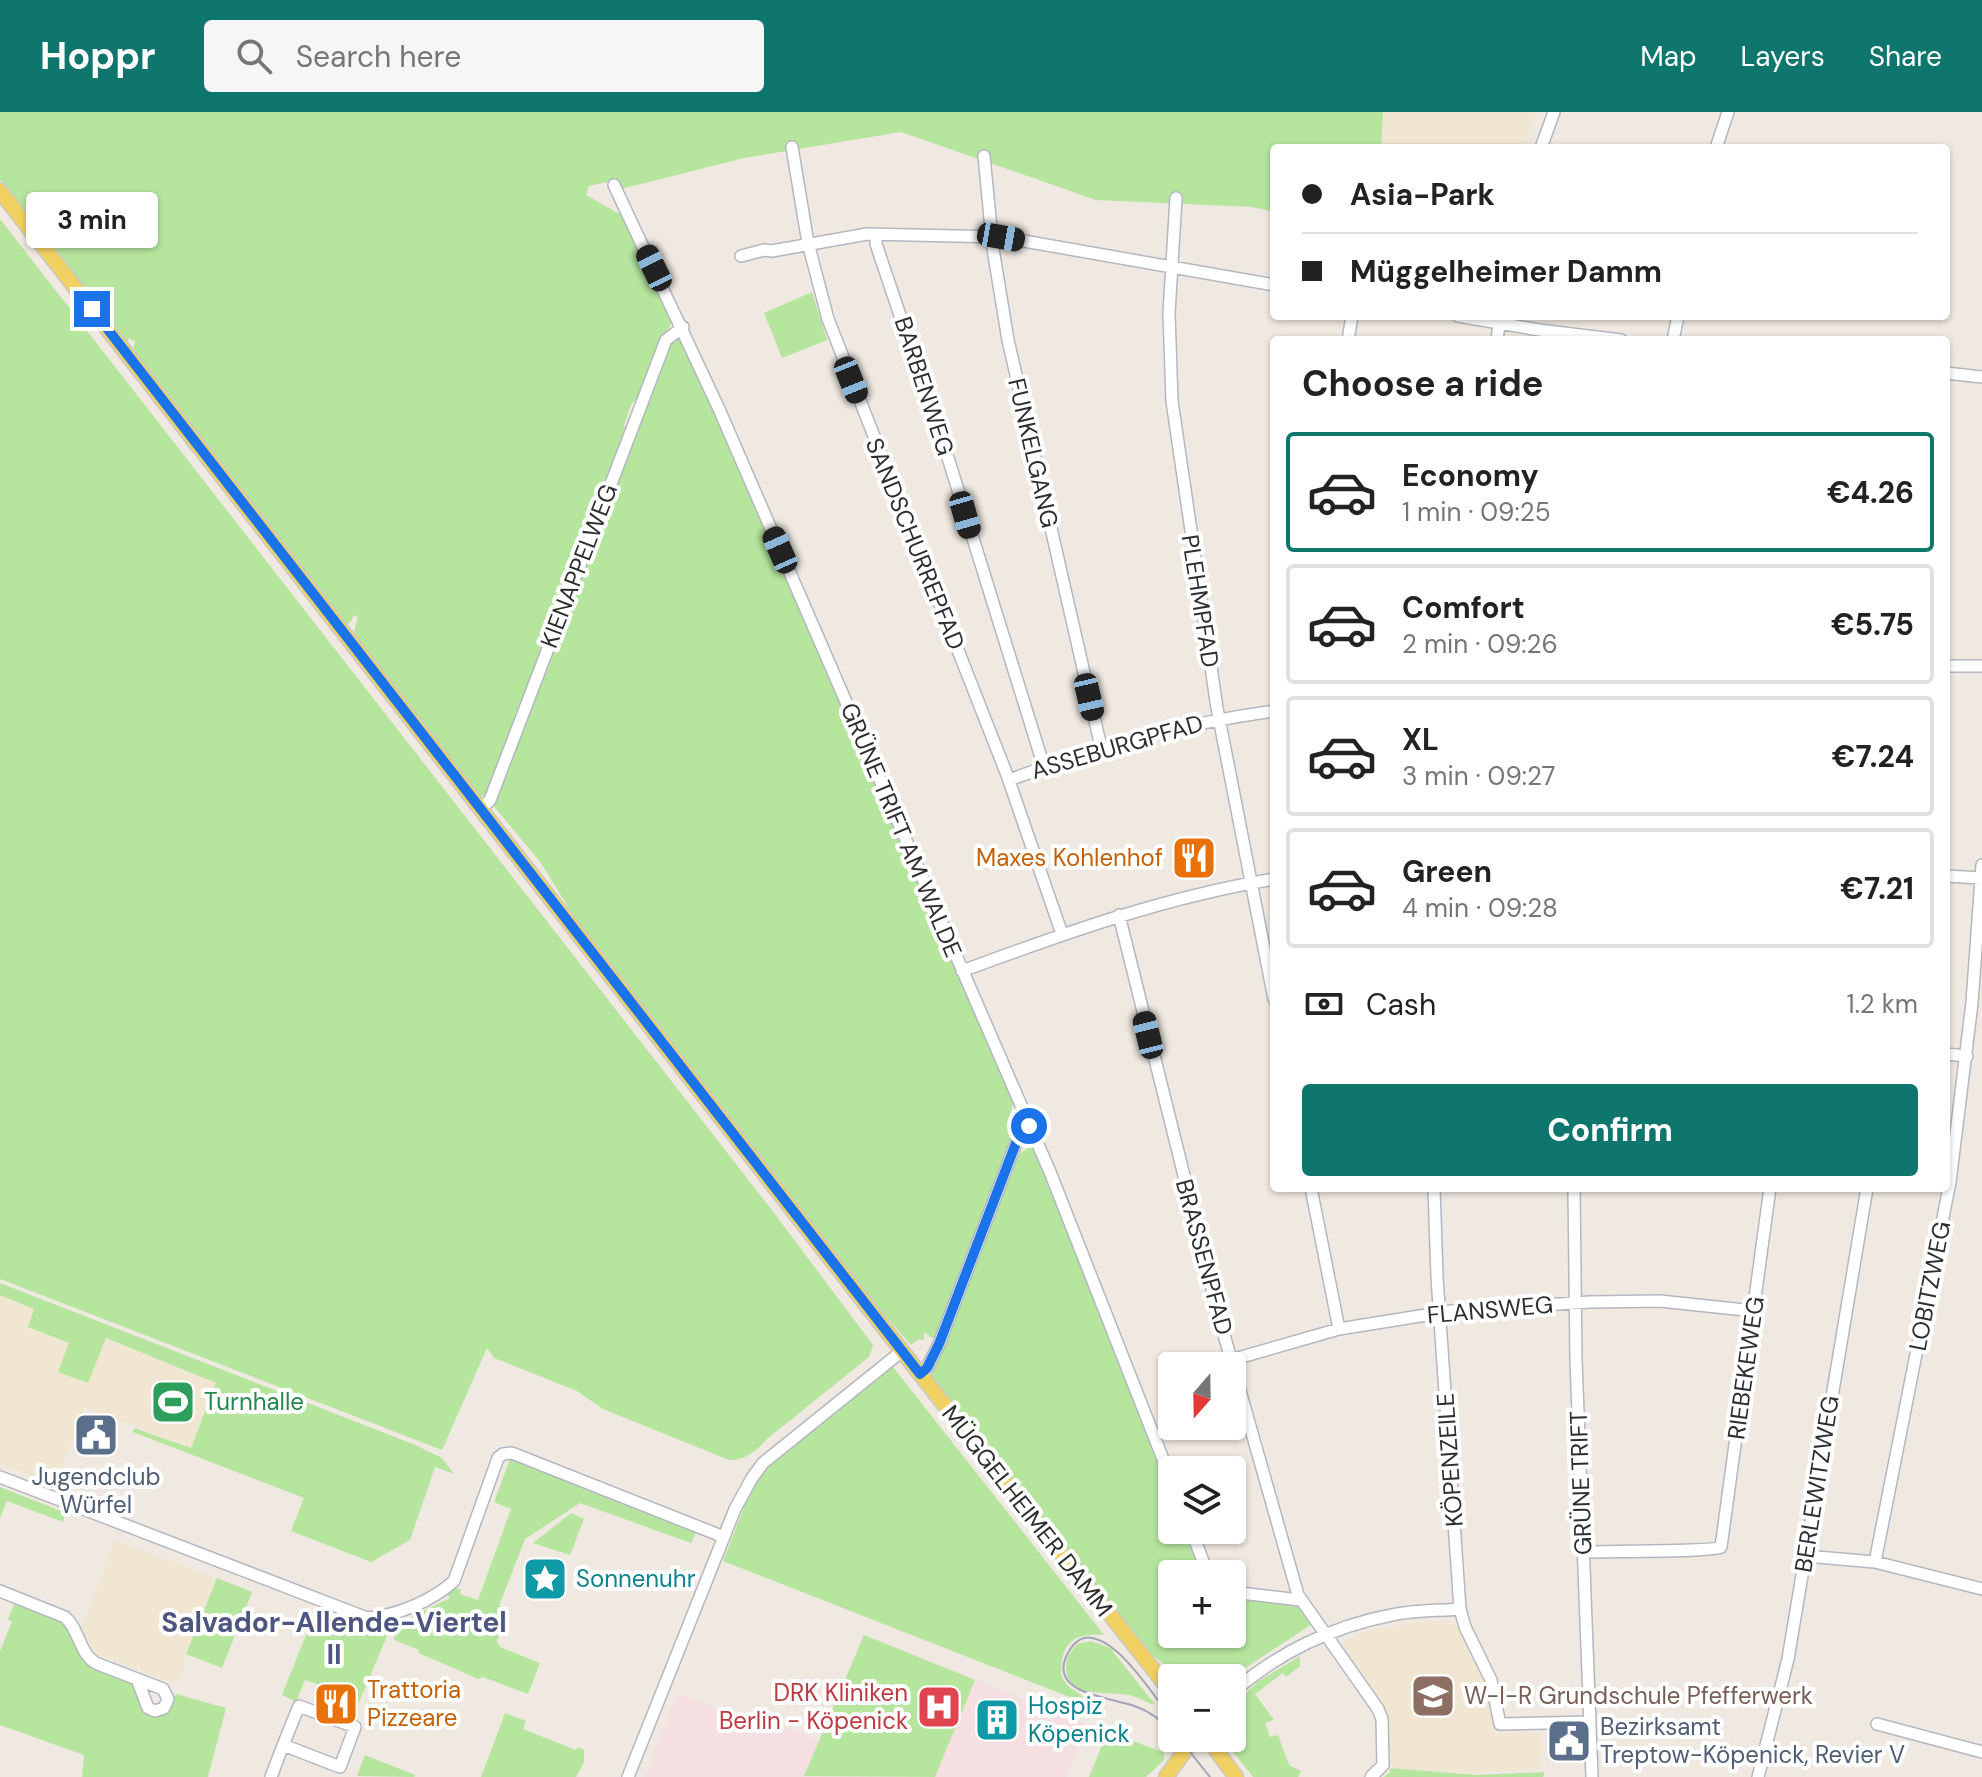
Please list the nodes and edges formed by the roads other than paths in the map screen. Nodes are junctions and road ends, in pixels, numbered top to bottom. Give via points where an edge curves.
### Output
1 (1554, 112) edge
2 (1728, 112) edge
3 (1542, 144) edge
4 (1717, 144) edge
5 (792, 147) dead end
6 (984, 156) dead end
7 (614, 185) dead end
8 (0, 191) edge
9 (1176, 198) dead end
10 (876, 234) junction
11 (992, 237) junction
12 (808, 243) junction
13 (741, 256) dead end
14 (1171, 268) junction
15 (1270, 284) edge
16 (1499, 320) edge
17 (683, 327) junction
18 (1597, 336) edge
19 (1950, 373) edge
20 (1982, 377) edge
21 (1950, 666) edge
22 (1982, 666) edge
23 (1270, 712) edge
24 (1220, 718) junction
25 (1101, 747) junction
26 (1044, 767) junction
27 (1009, 780) junction
28 (481, 809) junction
29 (1982, 865) edge
30 (1950, 876) edge
31 (1982, 878) edge
32 (1270, 880) edge
33 (1251, 882) junction
34 (1119, 915) junction
35 (1062, 934) junction
36 (962, 971) junction
37 (1270, 979) edge
38 (1950, 1054) edge
39 (1967, 1056) junction
40 (1029, 1126) junction
41 (1950, 1174) edge
42 (1312, 1192) edge
43 (1434, 1192) edge
44 (1574, 1192) edge
45 (1769, 1192) edge
46 (1866, 1192) edge
47 (1947, 1192) edge
48 (1574, 1303) junction
49 (1754, 1311) junction
50 (1439, 1312) junction
51 (1339, 1329) junction
52 (902, 1351) junction
53 (1229, 1352) edge
54 (1246, 1356) edge
55 (920, 1374) junction
56 (1246, 1412) edge
57 (1162, 1456) edge
58 (0, 1477) edge
59 (724, 1537) junction
60 (1584, 1552) junction
61 (1805, 1556) junction
62 (1875, 1562) junction
63 (1982, 1589) edge
64 (0, 1591) edge
65 (1246, 1594) edge
66 (1300, 1600) junction
67 (1460, 1609) junction
68 (1327, 1635) junction
69 (1158, 1675) edge
70 (137, 1679) dead end
71 (1246, 1682) edge
72 (1589, 1722) junction
73 (1877, 1724) dead end
74 (283, 1745) junction
75 (1184, 1752) edge
76 (1217, 1752) edge
77 (1982, 1752) edge
78 (271, 1777) edge
79 (628, 1777) edge
80 (1166, 1777) edge
81 (1236, 1777) edge
82 (1371, 1777) edge
83 (1592, 1777) edge
84 (1758, 1777) edge

1 - 3 street
2 - 4 street
5 - 12 street, SANDSCHURREPFAD
6 - 11 street, FUNKELGANG
7 - 17 street, GRÜNE TRIFT AM WALDE
8 - 28 main road, MÜGGELHEIMER DAMM
9 - 14 street, PLEHMPFAD
10 - 11 street
10 - 12 street
10 - 26 street, BARBENWEG
11 - 14 street
11 - 25 street, FUNKELGANG via 1016,378
12 - 13 street
12 - 27 street, SANDSCHURREPFAD via 841,356
14 - 15 street
14 - 24 street, PLEHMPFAD via 1172,401
16 - 18 street
17 - 28 street, KIENAPPELWEG via 666,340 490,800
17 - 36 street, GRÜNE TRIFT AM WALDE
19 - 20 street
21 - 22 street
23 - 24 street, ASSEBURGPFAD
24 - 25 street, ASSEBURGPFAD
24 - 33 street, PLEHMPFAD
25 - 26 street, ASSEBURGPFAD
26 - 27 street, ASSEBURGPFAD
27 - 35 street, SANDSCHURREPFAD
28 - 52 main road, MÜGGELHEIMER DAMM
29 - 31 street, LOBITZWEG
30 - 31 street
31 - 39 street, LOBITZWEG
32 - 33 street
33 - 34 street
33 - 37 street, PLEHMPFAD
34 - 35 street
34 - 53 street, BRASSENPFAD
35 - 36 street
36 - 40 street, GRÜNE TRIFT AM WALDE
38 - 39 street
39 - 41 street, LOBITZWEG
40 - 55 street via 1021,1130 939,1344
40 - 57 street, GRÜNE TRIFT AM WALDE
42 - 51 street
43 - 50 street, KÖPENZEILE
44 - 48 street, GRÜNE TRIFT
45 - 49 street, RIEBEKEWEG
46 - 61 street, BERLEWITZWEG
47 - 62 street, LOBITZWEG
48 - 49 street, FLANSWEG via 1660,1301
48 - 50 street, FLANSWEG
48 - 60 street, GRÜNE TRIFT
49 - 60 street, RIEBEKEWEG via 1721,1547
50 - 51 street, FLANSWEG
50 - 67 street, KÖPENZEILE
51 - 54 street, FLANSWEG
52 - 55 main road, MÜGGELHEIMER DAMM
52 - 59 street via 763,1463 741,1496
55 - 69 main road, MÜGGELHEIMER DAMM
56 - 66 street, BRASSENPFAD
58 - 59 street via 367,1618 387,1617 454,1581 503,1454 512,1453
59 - 79 street
60 - 72 street, GRÜNE TRIFT
61 - 62 street
61 - 84 street, BERLEWITZWEG via 1788,1659
62 - 63 street
64 - 70 street via 65,1617 92,1662
65 - 66 street
66 - 68 street, BRASSENPFAD
67 - 68 street via 1396,1614
67 - 72 street, KÖPENZEILE via 1491,1680 1500,1724
68 - 71 street via 1274,1661
68 - 82 street via 1382,1719 1383,1765
72 - 83 street, GRÜNE TRIFT
73 - 77 street
74 - 74 street via 340,1767 355,1727 299,1706
74 - 78 street
75 - 80 main road
76 - 81 main road

